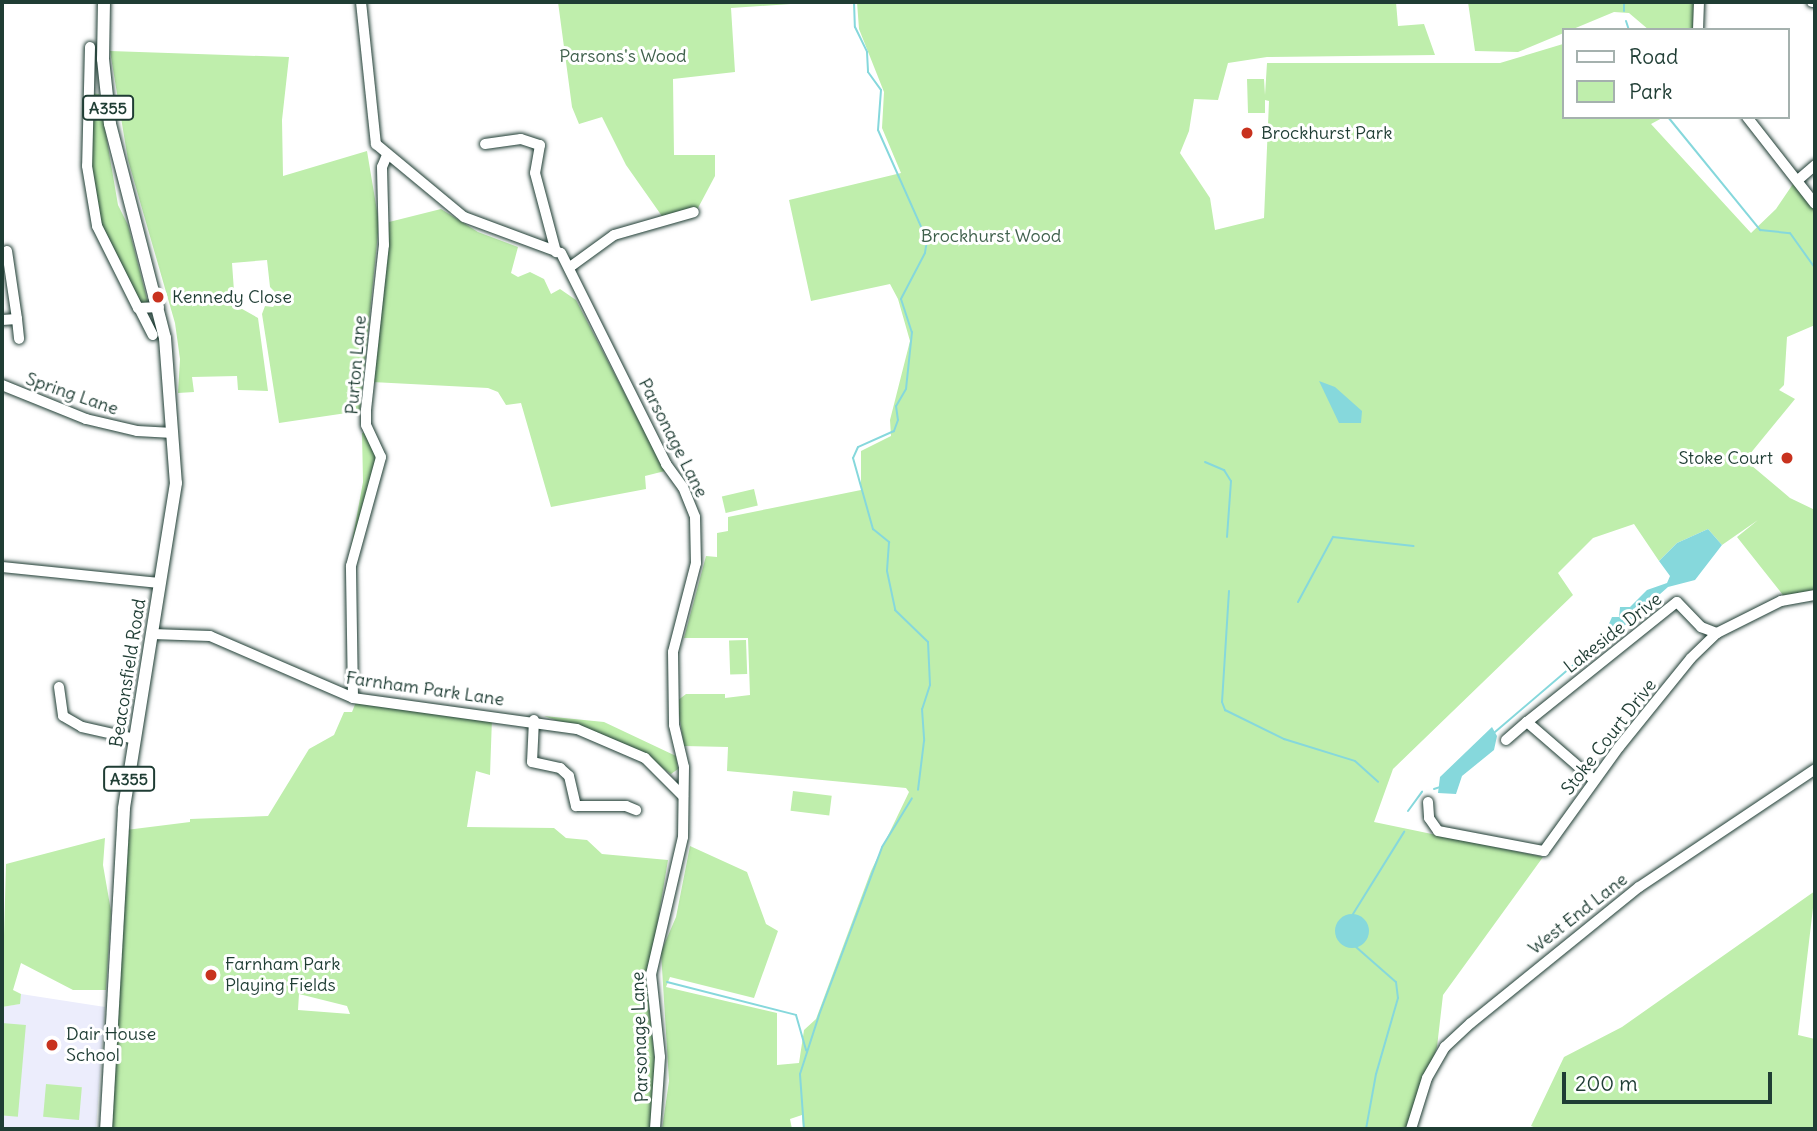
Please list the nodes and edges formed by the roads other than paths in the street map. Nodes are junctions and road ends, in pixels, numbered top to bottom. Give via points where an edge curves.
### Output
1 (104, 2) edge
2 (361, 2) edge
3 (1699, 2) edge
4 (1698, 28) edge
5 (90, 47) dead end
6 (87, 85) junction
7 (104, 85) junction
8 (1750, 119) edge
9 (485, 144) dead end
10 (387, 155) junction
11 (1815, 165) edge
12 (1798, 180) junction
13 (1815, 204) edge
14 (694, 212) dead end
15 (7, 251) dead end
16 (556, 252) junction
17 (570, 267) junction
18 (159, 307) junction
19 (140, 310) junction
20 (17, 319) junction
21 (2, 320) edge
22 (153, 335) dead end
23 (19, 339) dead end
24 (2, 385) edge
25 (173, 433) junction
26 (2, 566) edge
27 (159, 583) junction
28 (1815, 595) edge
29 (1717, 633) junction
30 (152, 634) junction
31 (59, 687) dead end
32 (353, 698) junction
33 (534, 720) junction
34 (1527, 722) junction
35 (135, 739) junction
36 (1506, 740) dead end
37 (1815, 769) edge
38 (1594, 780) junction
39 (683, 796) junction
40 (636, 810) dead end
41 (1426, 811) dead end
42 (106, 1129) edge
43 (655, 1129) edge
44 (1411, 1129) edge

1 - 7 main road, Beaconsfield Road / A355
2 - 10 street, Parsonage Lane via 376,144
3 - 4 street
5 - 6 street
6 - 7 street
6 - 19 street via 87,166 97,226
7 - 18 main road, Beaconsfield Road / A355 via 117,159
8 - 12 street
9 - 16 street via 521,139 540,145 535,173
10 - 16 street, Parsonage Lane via 464,217
10 - 32 street, Purton Lane via 382,167 384,245 366,410 366,425 381,457 351,566
11 - 12 street
12 - 13 street
14 - 17 street via 614,235
15 - 20 street
16 - 17 street, Parsonage Lane
17 - 39 street, Parsonage Lane via 695,517 696,564 673,652 674,725 684,767
18 - 19 street
18 - 25 main road, Beaconsfield Road / A355
19 - 22 street
20 - 21 street
20 - 23 street
24 - 25 street, Spring Lane via 86,419 137,431
25 - 27 main road, Beaconsfield Road / A355 via 174,516
26 - 27 street
27 - 30 main road, Beaconsfield Road / A355
28 - 29 street, Stoke Court Drive via 1781,601
29 - 34 street, Lakeside Drive via 1701,627 1677,602
29 - 38 street, Stoke Court Drive via 1691,658
30 - 32 street, Farnham Park Lane via 210,636
30 - 35 main road, Beaconsfield Road / A355
31 - 35 street via 62,716 82,727
32 - 33 street, Farnham Park Lane
33 - 39 street, Farnham Park Lane via 577,729 645,758
33 - 40 street via 532,762 560,768 569,776 576,806 629,802
34 - 36 street, Lakeside Drive
34 - 38 street
35 - 42 main road, Beaconsfield Road / A355 via 124,809
37 - 44 street, West End Lane via 1639,887 1445,1047 1427,1078
38 - 41 street, Stoke Court Drive via 1544,851 1438,831
39 - 43 street, Parsonage Lane via 678,870 651,974 660,1067

